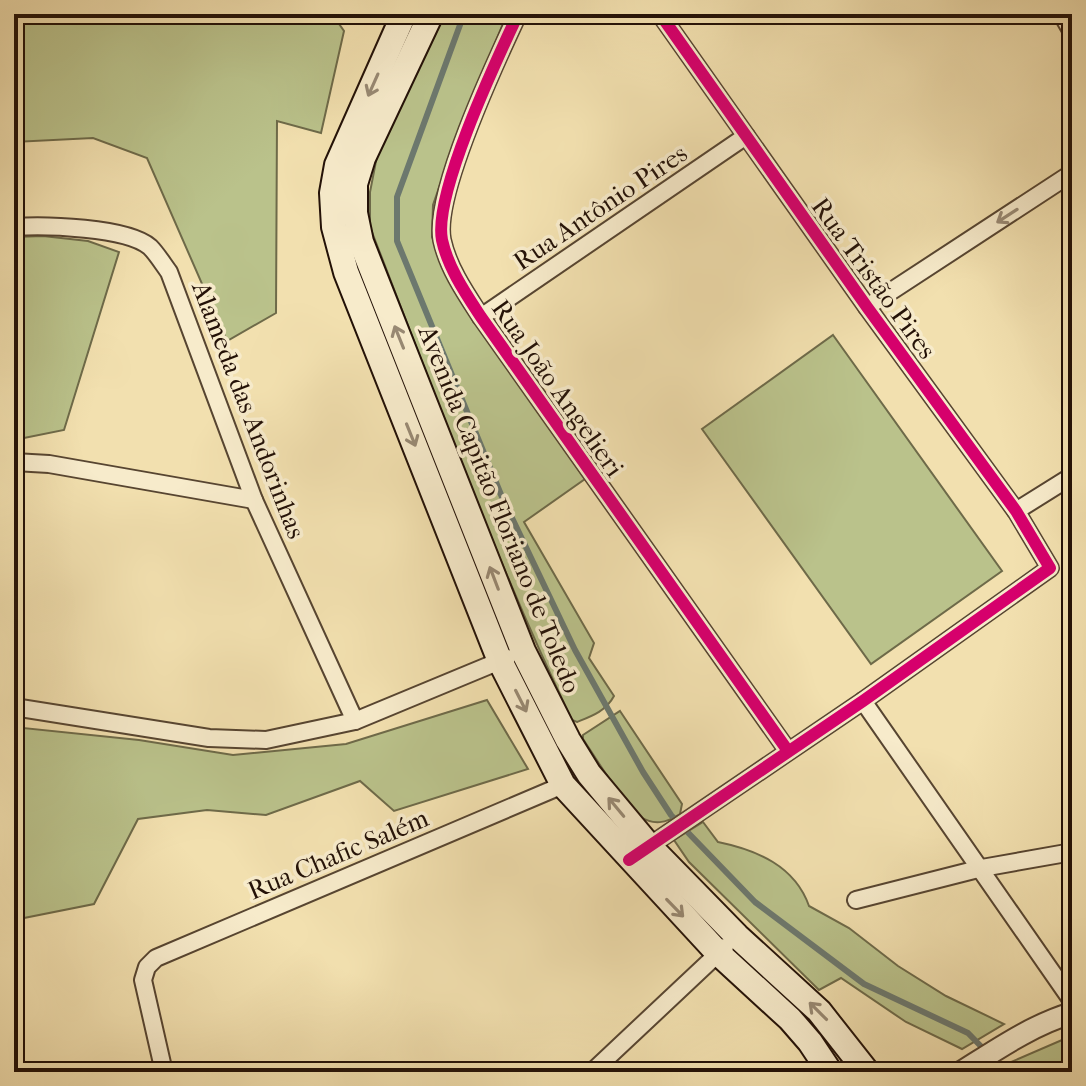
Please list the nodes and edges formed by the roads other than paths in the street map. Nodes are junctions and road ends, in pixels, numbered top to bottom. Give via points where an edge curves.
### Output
1 (404, 14) edge
2 (431, 14) edge
3 (518, 14) edge
4 (661, 14) edge
5 (1064, 14) edge
6 (1072, 28) edge
7 (746, 136) junction
8 (1072, 173) edge
9 (14, 227) edge
10 (867, 307) junction
11 (481, 317) junction
12 (14, 462) edge
13 (1072, 476) edge
14 (254, 500) junction
15 (1016, 511) junction
16 (523, 651) junction
17 (500, 661) junction
18 (863, 701) junction
19 (14, 707) edge
20 (355, 721) junction
21 (788, 751) junction
22 (563, 785) junction
23 (649, 846) junction
24 (1072, 852) edge
25 (982, 868) junction
26 (856, 900) dead end
27 (737, 936) junction
28 (718, 953) junction
29 (1072, 1001) edge
30 (1072, 1013) edge
31 (968, 1067) edge
32 (164, 1072) edge
33 (592, 1072) edge
34 (830, 1072) edge
35 (867, 1072) edge

1 -> 17 main road, Avenida Capitão Floriano de Toledo via 337,165 334,227 346,272
16 -> 2 main road, Avenida Capitão Floriano de Toledo via 361,242 355,213 355,184 363,158
3 - 11 street, Rua João Angelieri via 488,77 442,212 442,239 452,267
4 - 7 street, Rua Tristão Pires
5 - 6 street
7 - 10 street, Rua Tristão Pires
7 - 11 street, Rua Antônio Pires
8 -> 10 street
9 - 14 street, Alameda das Andorinhas via 114,232 149,245 169,272
10 - 15 street, Rua Tristão Pires
11 - 21 street, Rua João Angelieri
12 - 14 street
13 - 15 street
14 - 20 street, Alameda das Andorinhas
15 - 18 street, Rua Tristão Pires via 1050,568
16 - 17 street
23 -> 16 main road, Avenida Capitão Floriano de Toledo via 589,774
17 - 20 street
17 -> 22 main road, Avenida Capitão Floriano de Toledo
18 - 21 street
18 - 25 street
19 - 20 street via 209,738 266,740
21 - 23 street
22 - 23 main road, Avenida Capitão Floriano de Toledo
22 - 32 street, Rua Chafic Salém via 156,958 143,980
23 - 27 main road, Avenida Capitão Floriano de Toledo
23 -> 28 main road, Avenida Capitão Floriano de Toledo
24 - 25 street
25 - 26 street
25 - 29 street
27 - 28 street
35 -> 27 main road, Avenida Capitão Floriano de Toledo via 819,1011
28 - 33 street
28 - 34 main road, Avenida Capitão Floriano de Toledo via 790,1019
30 - 31 street

